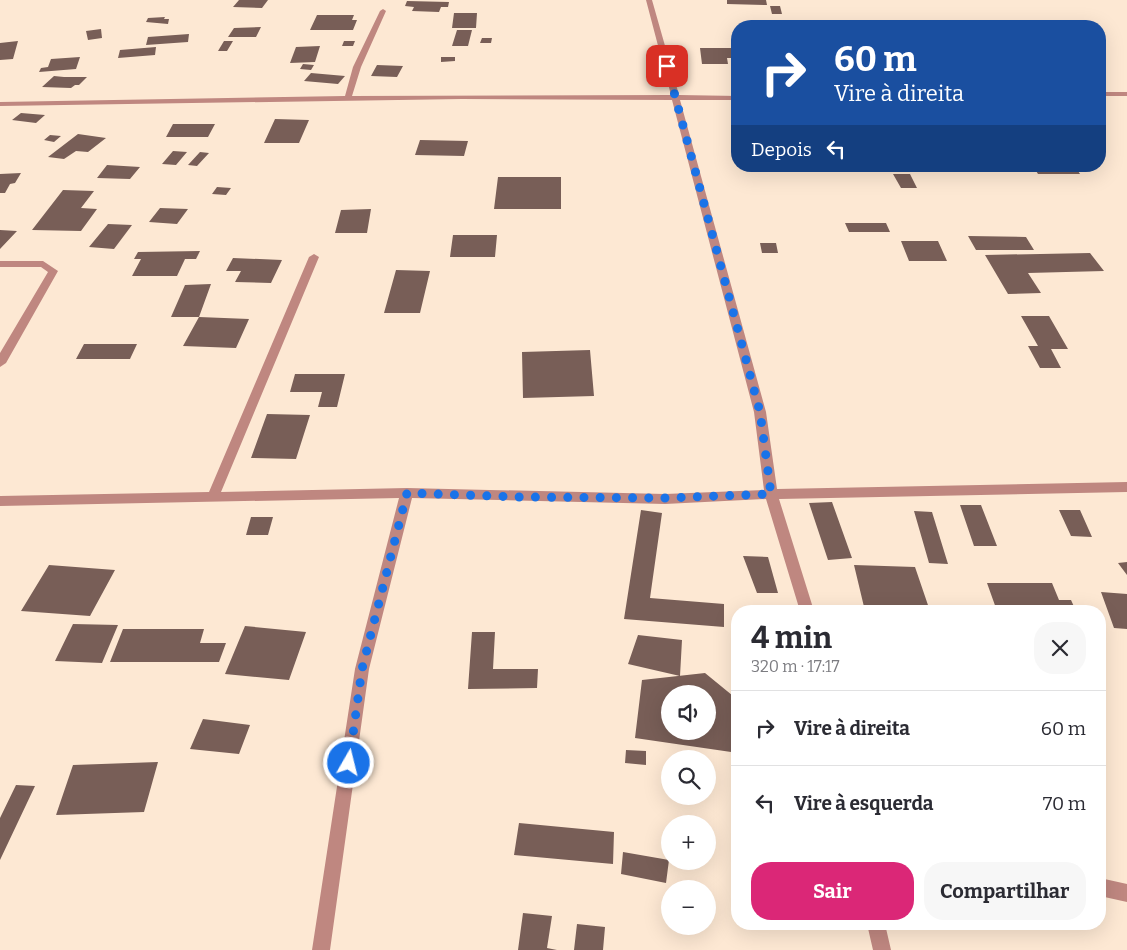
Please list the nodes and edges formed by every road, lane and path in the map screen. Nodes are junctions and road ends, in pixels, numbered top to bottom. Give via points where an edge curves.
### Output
1 (649, 0) edge
2 (383, 11) dead end
3 (1106, 94) edge
4 (1127, 94) edge
5 (348, 98) junction
6 (731, 98) edge
7 (676, 99) junction
8 (1, 104) edge
9 (314, 257) dead end
10 (0, 264) edge
11 (0, 363) edge
12 (1127, 486) edge
13 (407, 493) junction
14 (771, 494) junction
15 (213, 497) junction
16 (0, 501) edge
17 (805, 605) edge
18 (1106, 888) edge
19 (1127, 893) edge
20 (877, 930) edge
21 (321, 950) edge
22 (882, 950) edge

1 - 7 street
2 - 5 street via 357,67
3 - 4 street
5 - 7 street
5 - 8 street
6 - 7 street
7 - 14 street via 760,412
9 - 15 street
10 - 11 street via 44,264 53,271
12 - 14 street
13 - 14 street via 665,498
13 - 15 street
13 - 21 street via 362,669
14 - 17 street
15 - 16 street
18 - 19 street
20 - 22 street

